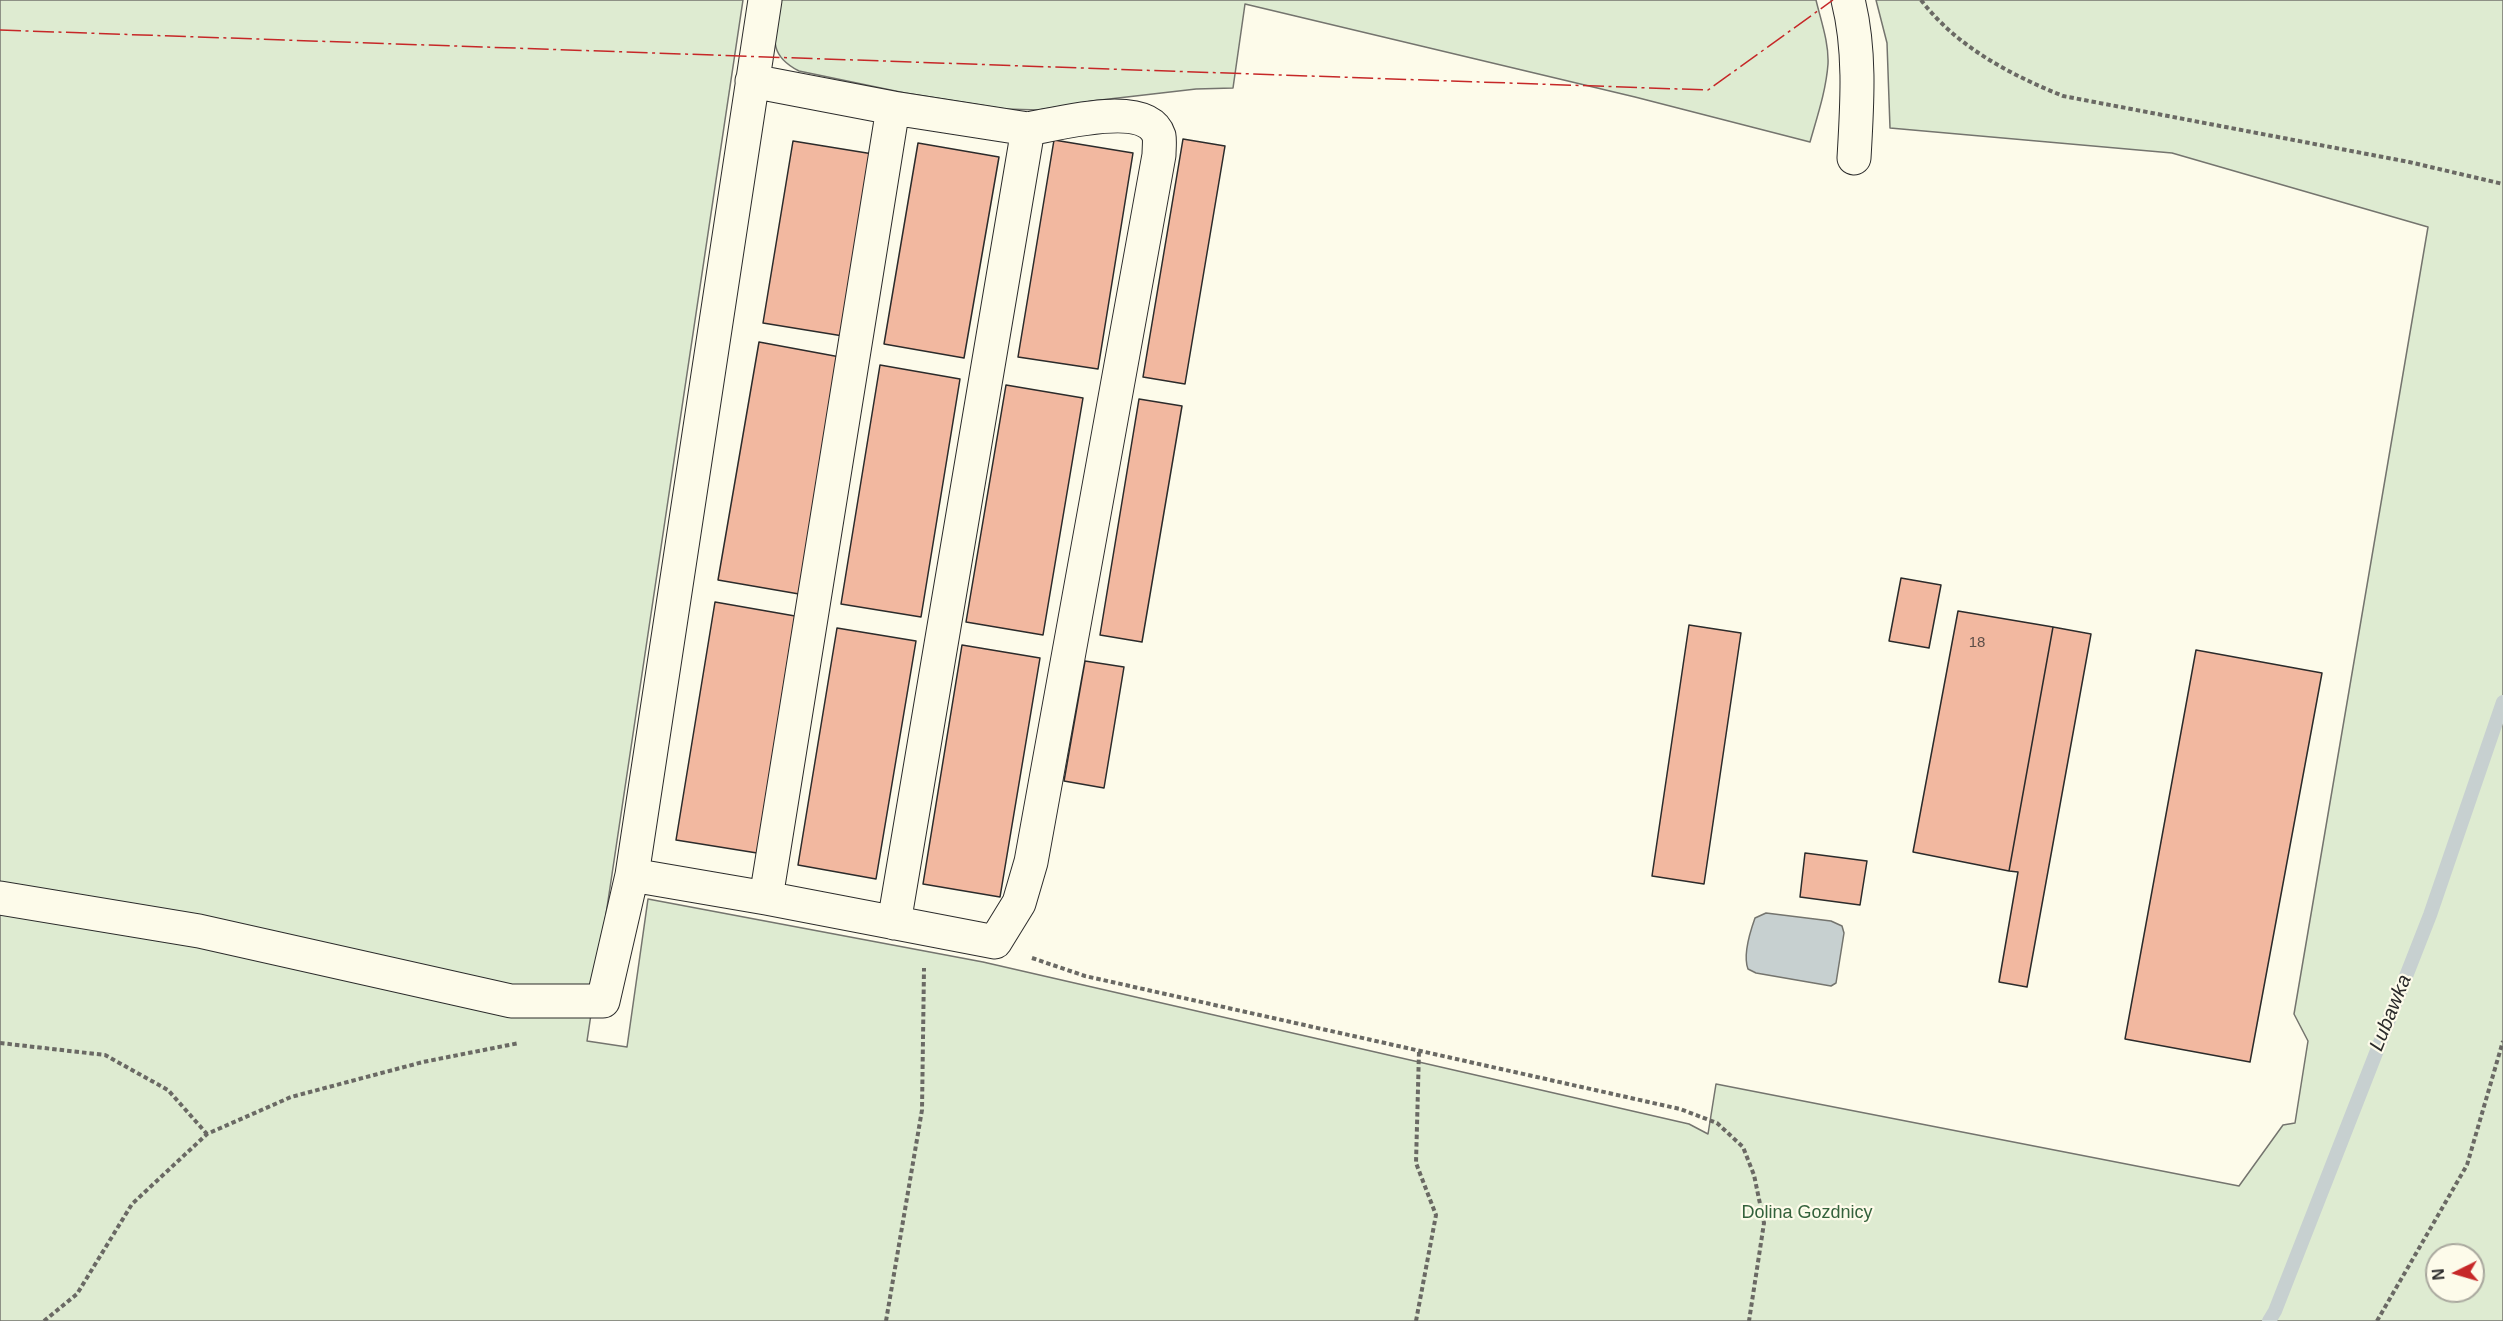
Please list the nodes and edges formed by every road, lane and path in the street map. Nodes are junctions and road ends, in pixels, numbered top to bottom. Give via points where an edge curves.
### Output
1 (765, 0) edge
2 (1848, 0) edge
3 (1921, 0) edge
4 (752, 81) junction
5 (893, 108) junction
6 (1028, 129) junction
7 (1854, 158) dead end
8 (2503, 184) edge
9 (632, 875) junction
10 (0, 898) edge
11 (766, 898) junction
12 (909, 926) junction
13 (995, 942) junction
14 (2503, 1041) edge
15 (524, 1042) dead end
16 (0, 1043) edge
17 (1419, 1051) junction
18 (207, 1134) junction
19 (44, 1321) edge
20 (886, 1321) edge
21 (1416, 1321) edge
22 (1749, 1321) edge
23 (2377, 1321) edge

1 - 4 lane
2 - 7 lane via 1857,90
3 - 8 path via 1965,45 2020,79 2063,96 2409,162
4 - 5 lane
4 - 9 lane
5 - 6 lane
5 - 11 lane
6 - 12 lane
6 - 13 lane via 1098,117 1140,117 1159,136 1159,155 1031,862 1019,903
9 - 10 lane via 603,1001 511,1001 199,931
9 - 11 lane
11 - 12 lane
12 - 13 lane
12 - 20 path via 922,1110
13 - 17 path via 1085,976
14 - 23 path via 2467,1165
15 - 18 path via 423,1062 291,1097
16 - 18 path via 105,1055 168,1090
17 - 21 path via 1416,1163 1436,1215
17 - 22 path via 1680,1109 1717,1123 1743,1147 1754,1175 1764,1223
18 - 19 path via 132,1204 77,1294

